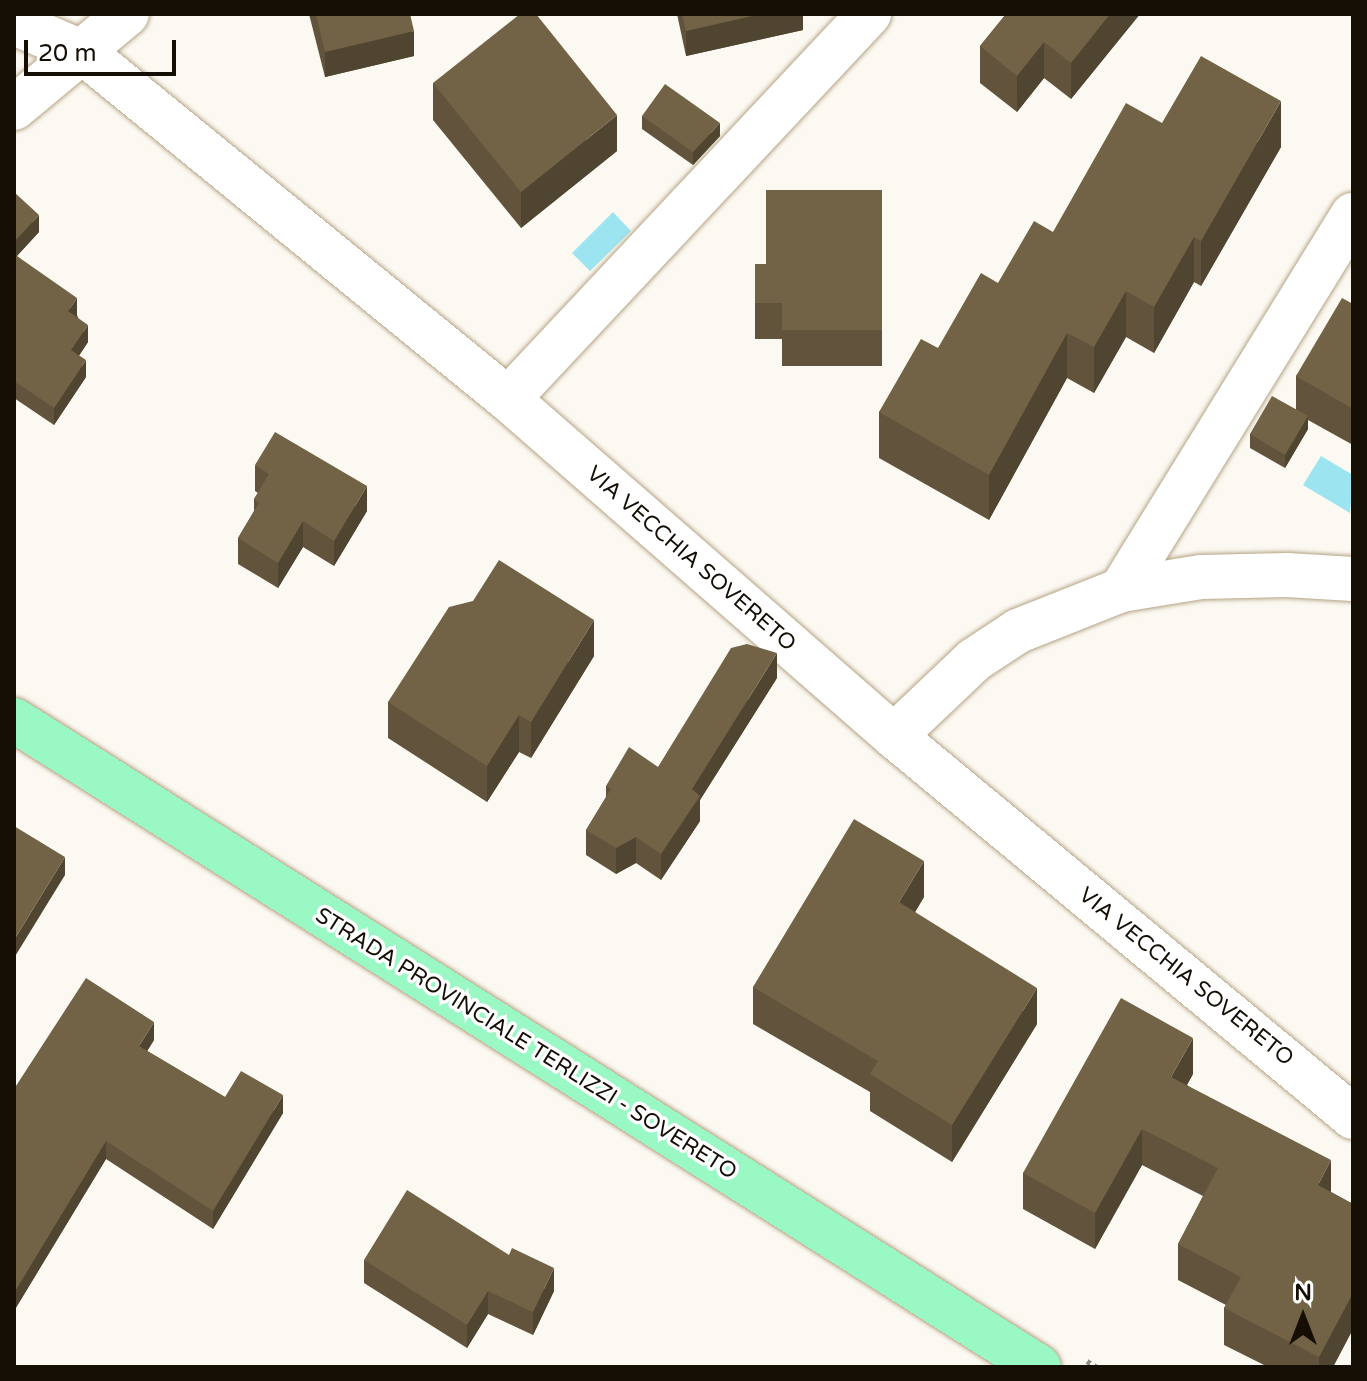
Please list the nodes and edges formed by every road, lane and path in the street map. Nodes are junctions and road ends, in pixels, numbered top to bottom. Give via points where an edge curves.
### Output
1 (127, 14) edge
2 (869, 14) edge
3 (14, 23) edge
4 (84, 53) junction
5 (14, 108) edge
6 (1353, 215) edge
7 (508, 399) junction
8 (1353, 579) edge
9 (1121, 590) junction
10 (14, 720) edge
11 (894, 736) junction
12 (1353, 1117) edge
13 (1039, 1367) edge

1 - 4 street
2 - 7 street
3 - 4 street, VIA VECCHIA SOVERETO
4 - 5 street
4 - 7 street, VIA VECCHIA SOVERETO
6 - 9 street
7 - 11 street, VIA VECCHIA SOVERETO
8 - 9 street via 1201,577
9 - 11 street via 1018,631 974,660
10 - 13 main road, STRADA PROVINCIALE TERLIZZI - SOVERETO
11 - 12 street, VIA VECCHIA SOVERETO

